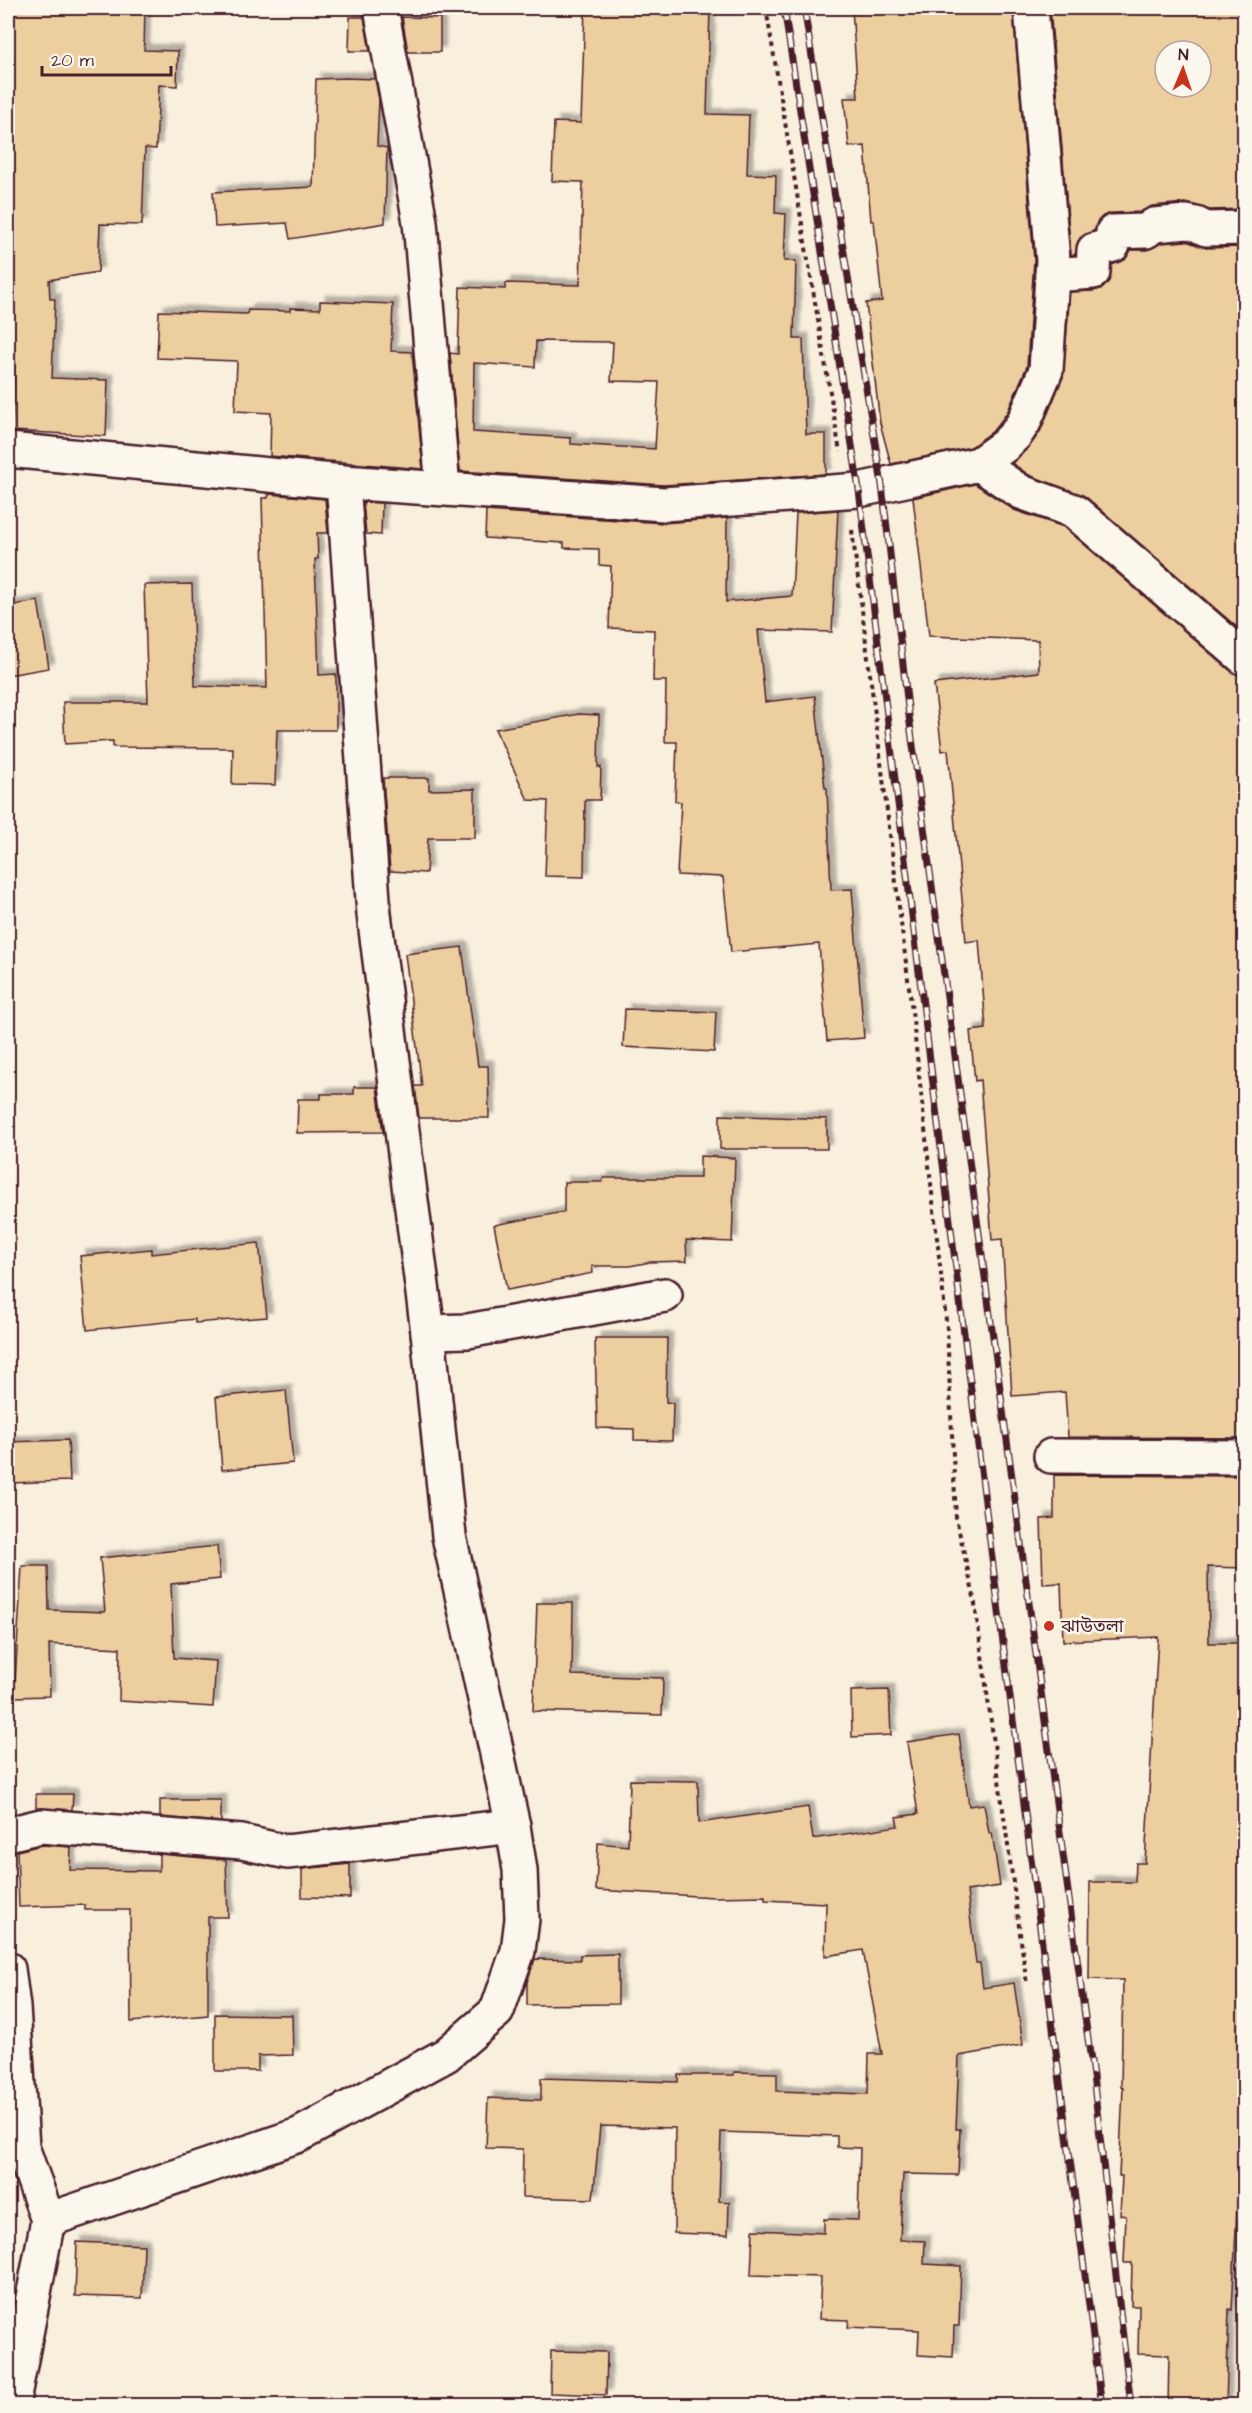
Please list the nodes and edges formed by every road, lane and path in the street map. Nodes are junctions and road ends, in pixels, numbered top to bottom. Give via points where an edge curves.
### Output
1 (381, 8) edge
2 (766, 8) edge
3 (1031, 8) edge
4 (1245, 228) edge
5 (1052, 275) junction
6 (8, 450) edge
7 (979, 464) junction
8 (343, 482) junction
9 (443, 488) junction
10 (846, 489) junction
11 (1245, 658) edge
12 (665, 1294) dead end
13 (428, 1332) junction
14 (1051, 1456) dead end
15 (1245, 1457) edge
16 (513, 1826) junction
17 (8, 1834) edge
18 (8, 1969) edge
19 (1027, 1985) dead end
20 (48, 2220) junction
21 (12, 2406) edge

1 - 9 street via 420,222
2 - 10 path
3 - 5 street
4 - 5 street via 1206,229 1187,222 1154,225 1146,231 1113,231 1113,245 1094,249 1093,272
5 - 7 street via 1046,370 1016,434
6 - 8 street
7 - 10 street via 859,490
7 - 11 street via 1021,492 1074,511
8 - 9 street
8 - 13 street via 374,914
9 - 10 street via 664,504
10 - 19 path via 912,1011 947,1329 956,1518 974,1597
12 - 13 street via 468,1331
13 - 16 street via 449,1536
14 - 15 street
16 - 17 street via 287,1852 242,1842 41,1826
16 - 20 street via 522,1919 518,1951 497,2011 446,2055 299,2135
18 - 20 street via 22,2147
20 - 21 street

